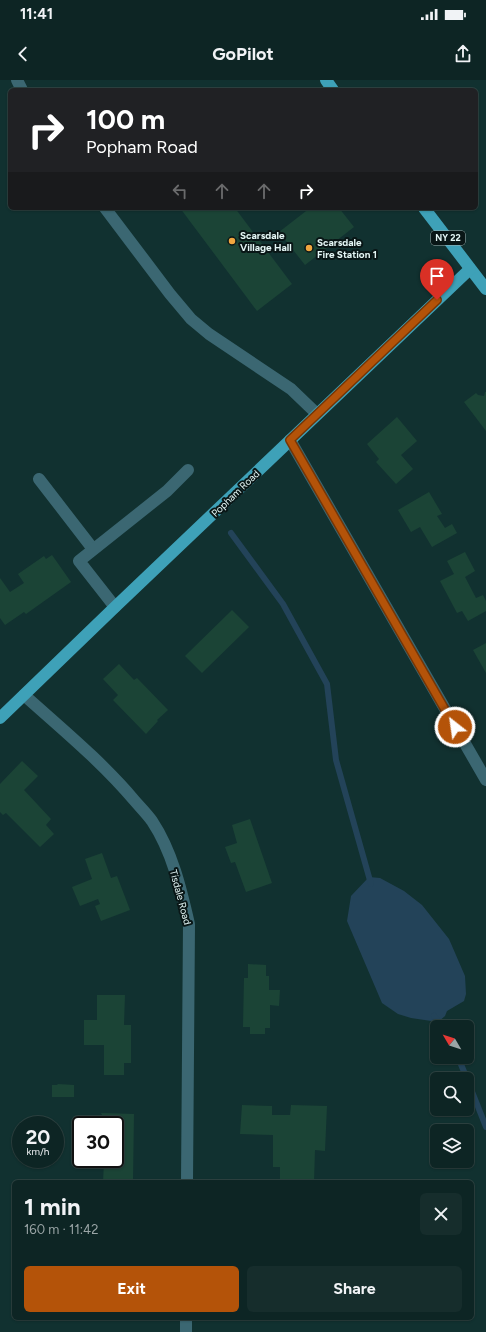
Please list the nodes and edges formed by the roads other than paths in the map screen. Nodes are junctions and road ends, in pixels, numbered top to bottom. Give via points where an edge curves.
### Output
1 (107, 210) edge
2 (426, 210) edge
3 (470, 269) junction
4 (486, 289) edge
5 (318, 414) junction
6 (290, 440) junction
7 (188, 470) dead end
8 (39, 479) dead end
9 (94, 549) junction
10 (115, 607) junction
11 (24, 695) junction
12 (0, 718) edge
13 (486, 780) edge
14 (187, 1180) edge
15 (186, 1320) edge
16 (186, 1332) edge

1 - 5 street via 191,319 291,389
2 - 3 main road, NY 22
3 - 4 main road, NY 22
3 - 5 main road, Popham Road
5 - 6 main road, Popham Road
6 - 10 main road, Popham Road
6 - 13 street
7 - 9 street via 167,491
8 - 9 street
9 - 10 street via 80,561
10 - 11 main road, Popham Road
11 - 12 main road, Popham Road
11 - 14 street, Tisdale Road via 120,783 152,821 168,851 189,924
15 - 16 street

